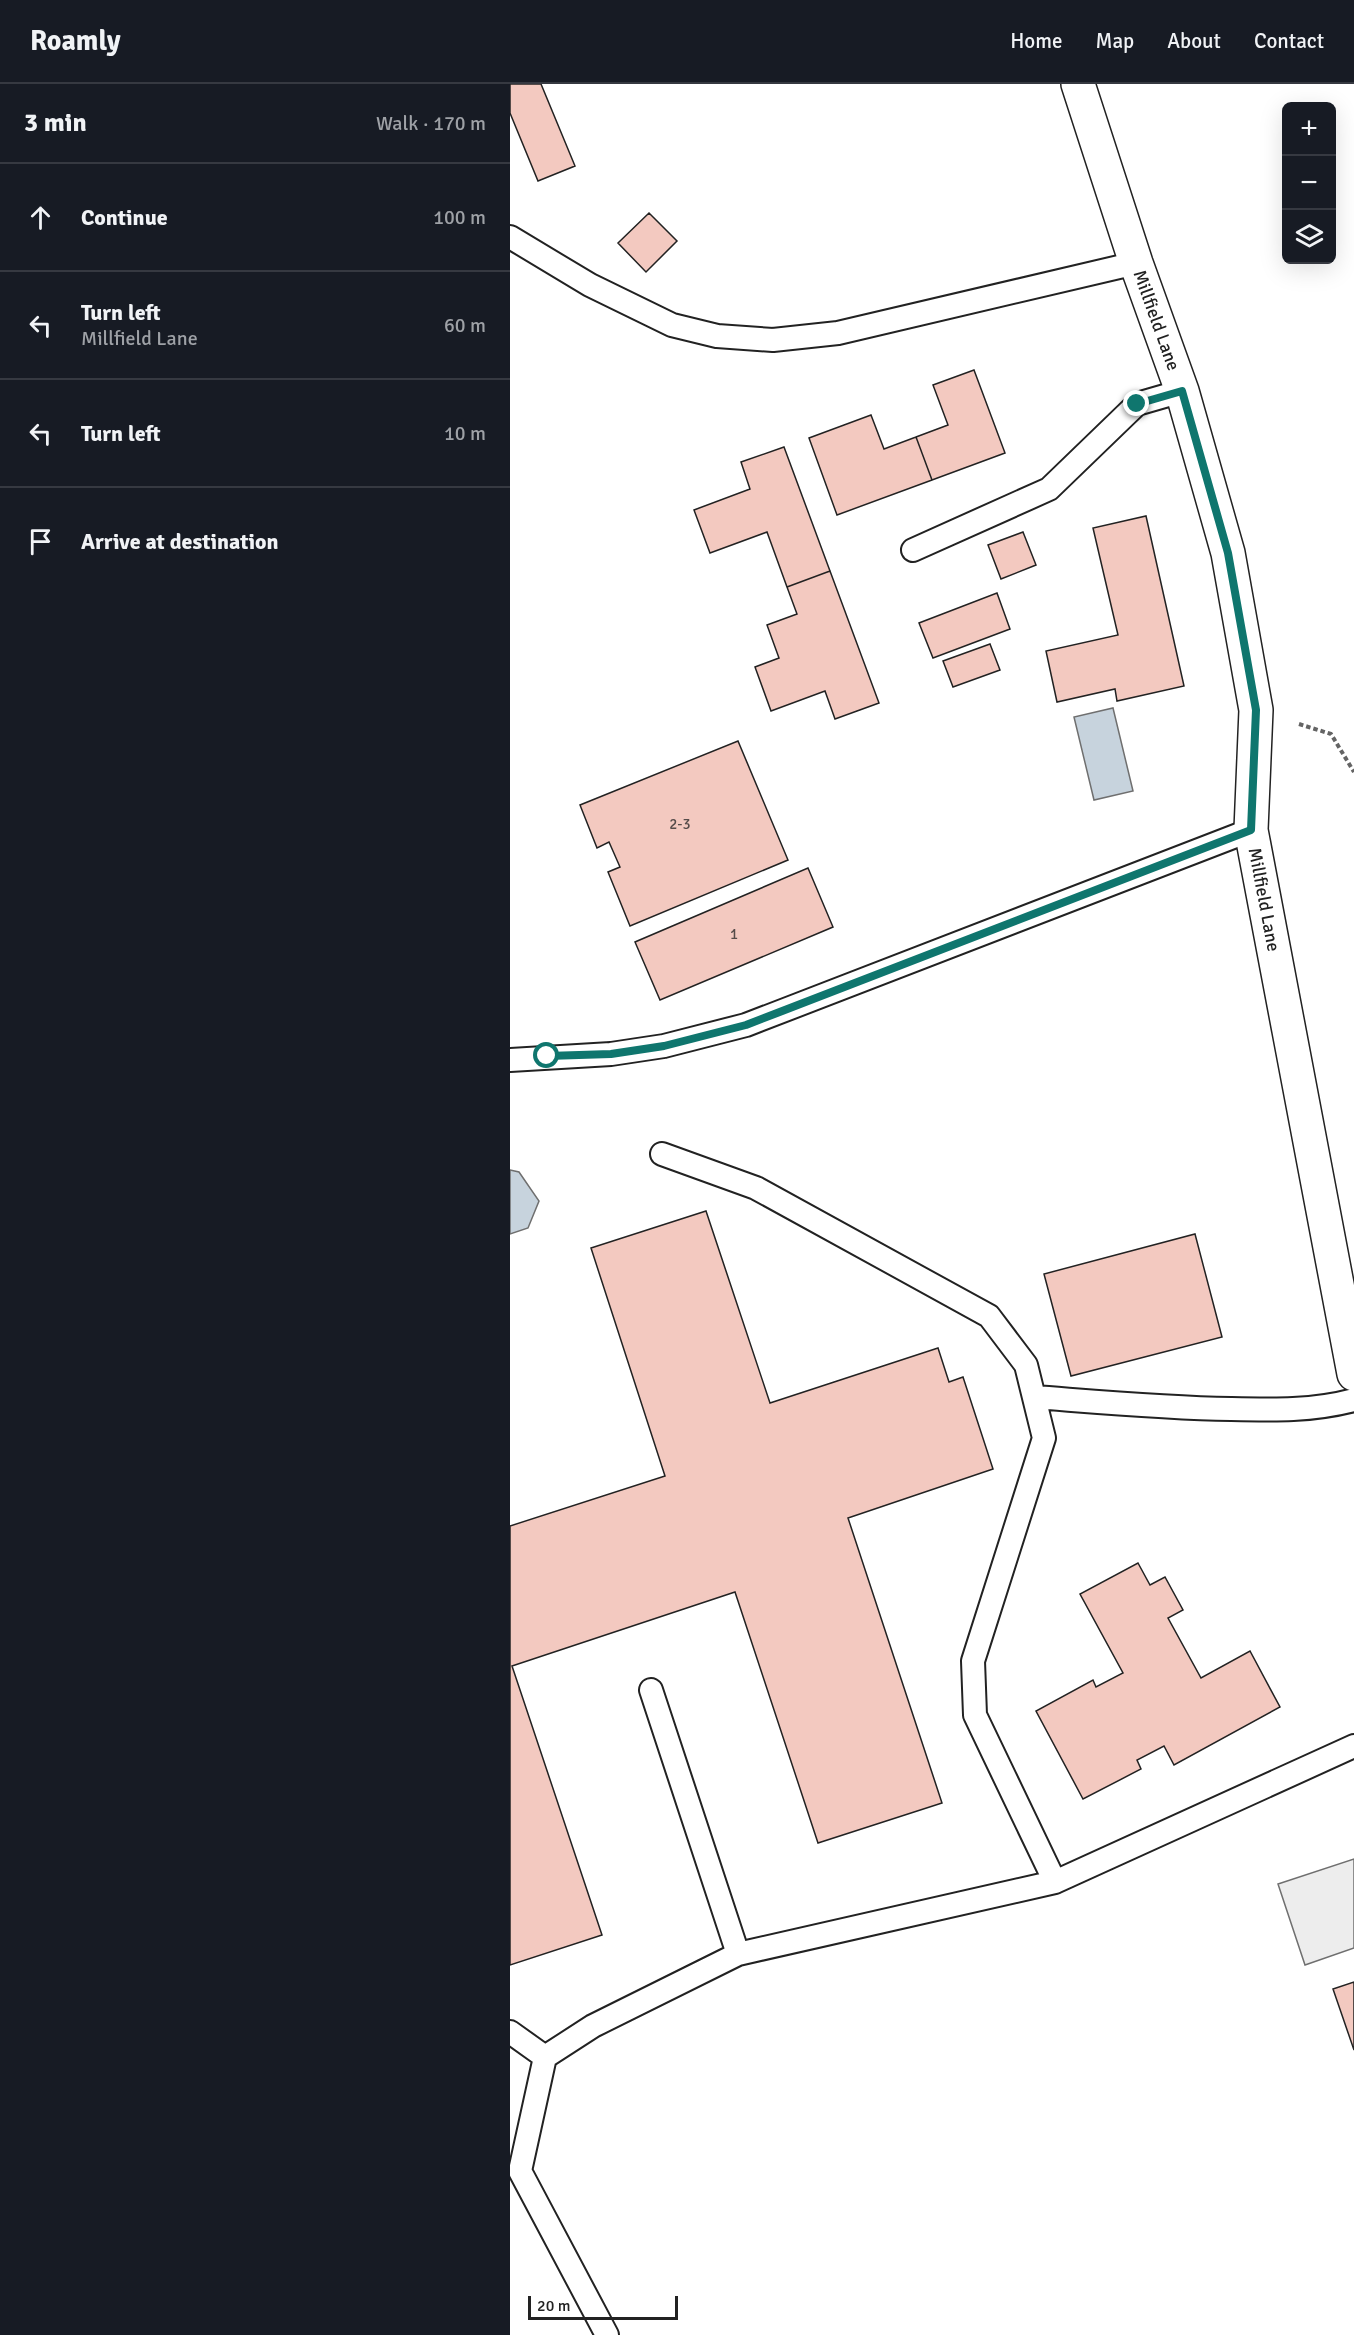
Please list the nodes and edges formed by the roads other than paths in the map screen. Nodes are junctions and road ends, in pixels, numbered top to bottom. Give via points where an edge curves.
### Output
1 (1078, 84) edge
2 (510, 237) edge
3 (1136, 263) junction
4 (1182, 391) junction
5 (913, 550) dead end
6 (1251, 830) junction
7 (511, 1058) edge
8 (662, 1154) dead end
9 (1354, 1374) edge
10 (1034, 1397) junction
11 (1354, 1400) edge
12 (651, 1690) dead end
13 (1354, 1746) edge
14 (1055, 1882) junction
15 (738, 1954) junction
16 (510, 2032) edge
17 (545, 2057) junction
18 (607, 2335) edge

1 - 3 street, Millfield Lane
2 - 3 lane via 590,285 672,325 717,336 773,340 838,333
3 - 4 street, Millfield Lane
4 - 5 lane via 1137,404 1049,489
4 - 6 street, Millfield Lane via 1228,553 1256,710
6 - 7 lane via 746,1025 664,1046 611,1054
6 - 9 street, Millfield Lane
8 - 10 lane via 756,1188 989,1316 1026,1365
10 - 11 lane via 1184,1408 1286,1410 1325,1408
10 - 14 lane via 1044,1438 973,1661 975,1715
12 - 15 lane
13 - 14 lane
14 - 15 lane
15 - 17 lane via 593,2026
16 - 17 lane
17 - 18 lane via 520,2171

